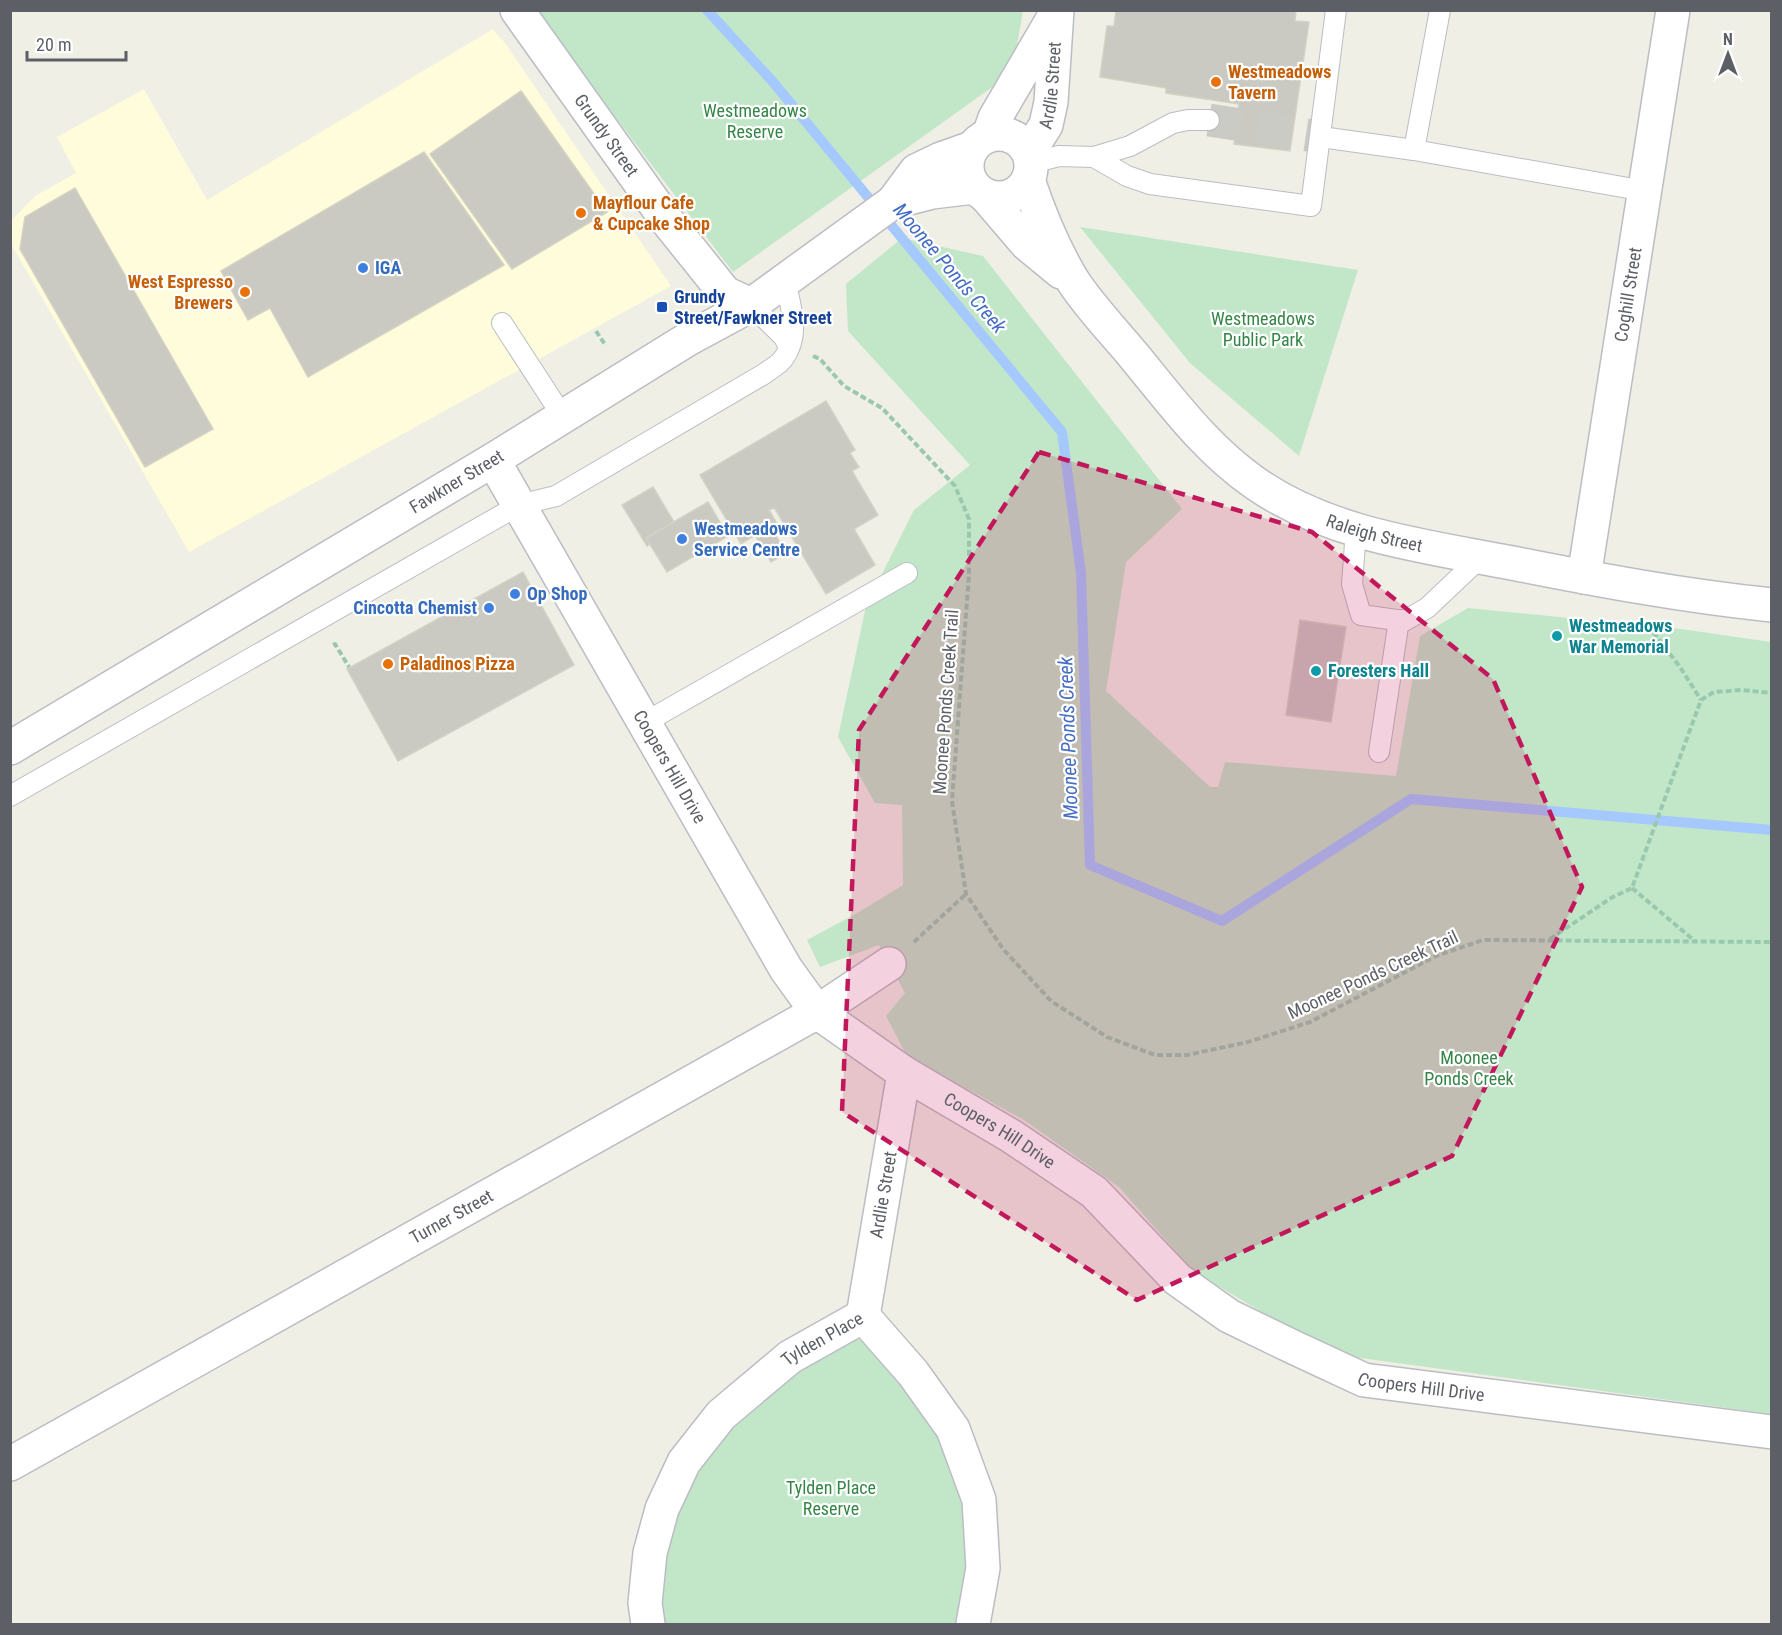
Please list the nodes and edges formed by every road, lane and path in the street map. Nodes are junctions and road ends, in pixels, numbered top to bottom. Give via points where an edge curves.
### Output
1 (517, 10) edge
2 (1336, 10) edge
3 (1440, 10) edge
4 (1673, 10) edge
5 (1057, 11) edge
6 (1209, 120) tunnel mouth
7 (1321, 137) junction
8 (981, 142) junction
9 (1414, 150) junction
10 (1094, 157) junction
11 (1030, 165) junction
12 (979, 191) junction
13 (1646, 191) junction
14 (893, 202) junction
15 (785, 281) junction
16 (1074, 282) junction
17 (751, 305) junction
18 (502, 323) dead end
19 (596, 331) dead end
20 (606, 346) dead end
21 (789, 348) junction
22 (562, 417) junction
23 (494, 460) junction
24 (519, 505) junction
25 (1356, 530) junction
26 (1480, 557) junction
27 (906, 573) dead end
28 (1584, 577) junction
29 (1628, 585) junction
30 (1772, 605) edge
31 (1399, 620) junction
32 (1772, 693) edge
33 (1701, 700) junction
34 (644, 723) junction
35 (10, 748) edge
36 (1379, 752) dead end
37 (10, 796) edge
38 (1632, 888) junction
39 (966, 894) junction
40 (1549, 939) junction
41 (1772, 942) edge
42 (1697, 943) junction
43 (889, 964) joint
44 (817, 1012) junction
45 (904, 1073) junction
46 (863, 1316) junction
47 (1772, 1432) edge
48 (10, 1464) edge
49 (648, 1624) edge
50 (973, 1624) edge

1 - 17 street, Grundy Street via 668,222 725,293
2 - 7 lane
3 - 9 lane
4 - 13 street, Coghill Street
5 - 8 street, Ardlie Street
5 - 11 street, Ardlie Street via 1053,89 1046,125
6 - 10 lane via 1173,123 1130,146
7 - 9 lane
7 - 10 lane via 1311,206 1150,184
8 - 11 street via 1008,135 1016,139
8 - 12 street via 968,157 967,167
8 - 14 street, Fawkner Street via 916,171
9 - 13 lane
10 - 11 lane via 1059,156
11 - 12 street via 1014,195 994,198
11 - 16 street, Raleigh Street via 1043,225
12 - 14 street, Fawkner Street via 932,192
12 - 16 street, Raleigh Street via 1027,244
13 - 28 street, Coghill Street
14 - 15 street, Fawkner Street
15 - 17 street, Fawkner Street
15 - 21 lane via 794,315
16 - 25 street, Raleigh Street via 1184,417 1220,455 1293,506
17 - 21 lane via 784,337
17 - 22 street, Fawkner Street
18 - 22 lane
19 - 20 path
21 - 24 lane via 782,360 764,374 556,496
21 - 39 path, Moonee Ponds Creek Trail via 820,359 844,386 882,408 955,486 969,519 969,574 952,801
22 - 23 street, Fawkner Street
23 - 24 street, Coopers Hill Drive
23 - 35 street, Fawkner Street
24 - 34 street, Coopers Hill Drive
24 - 37 lane
25 - 26 street, Raleigh Street
25 - 31 lane via 1352,584 1361,615
26 - 28 street, Raleigh Street
26 - 31 lane via 1427,608
27 - 34 lane
28 - 29 street, Raleigh Street
29 - 30 street, Raleigh Street
29 - 33 path via 1655,626 1654,633
31 - 36 lane
32 - 33 path via 1714,692
33 - 38 path
34 - 44 street, Coopers Hill Drive via 786,969
38 - 40 path
38 - 42 path
39 - 40 path, Moonee Ponds Creek Trail via 1003,949 1051,1001 1107,1037 1155,1055 1187,1055 1248,1042 1310,1022 1436,956 1483,940
39 - 43 path
40 - 42 path, Moonee Ponds Creek Trail
41 - 42 path, Moonee Ponds Creek Trail
43 - 44 street, Turner Street
44 - 45 street, Coopers Hill Drive
44 - 48 street, Turner Street
45 - 46 street, Ardlie Street
45 - 47 street, Coopers Hill Drive via 1011,1136 1094,1192 1177,1279 1229,1316 1364,1380
46 - 49 street, Tylden Place via 789,1357 721,1415 684,1462 662,1509 650,1552 645,1603
46 - 50 street, Tylden Place via 913,1373 953,1429 979,1500 984,1568

